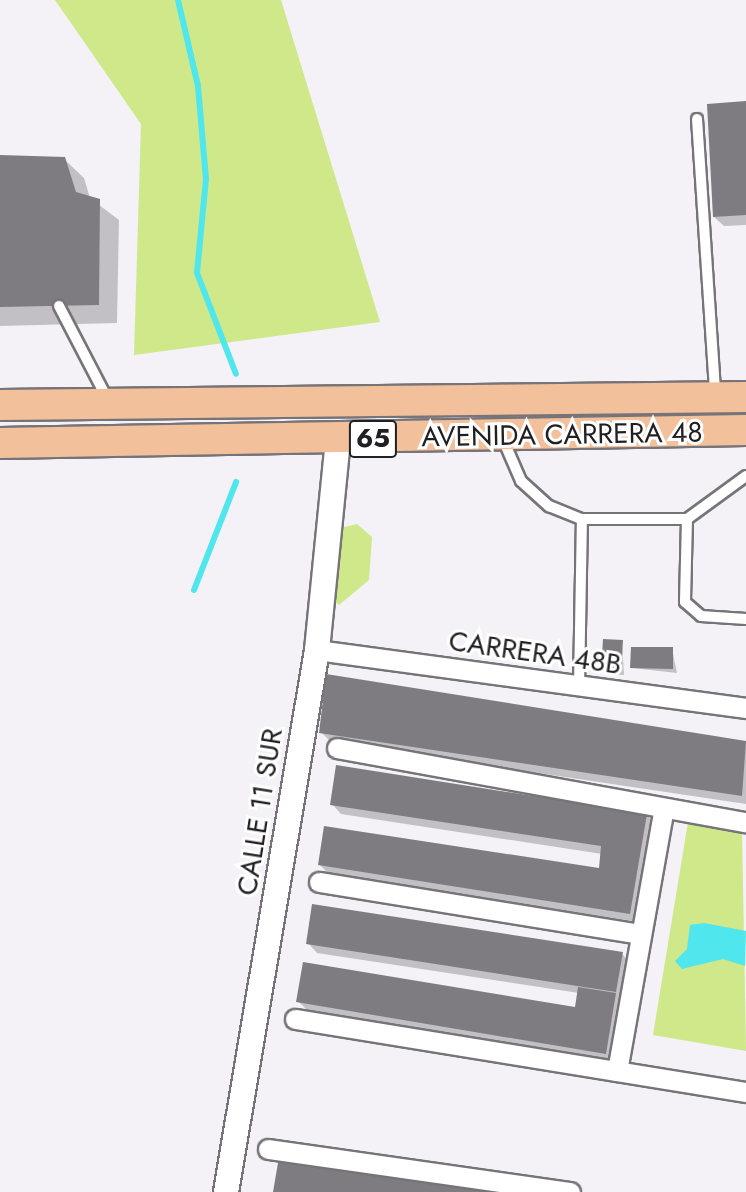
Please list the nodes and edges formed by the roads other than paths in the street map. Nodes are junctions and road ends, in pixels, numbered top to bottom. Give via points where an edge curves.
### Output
1 (697, 119) dead end
2 (59, 306) dead end
3 (716, 397) junction
4 (746, 397) edge
5 (109, 404) junction
6 (0, 405) edge
7 (746, 430) edge
8 (501, 436) junction
9 (338, 440) junction
10 (0, 443) edge
11 (746, 476) edge
12 (687, 519) junction
13 (582, 520) junction
14 (746, 619) edge
15 (317, 650) junction
16 (579, 689) junction
17 (746, 708) edge
18 (337, 748) dead end
19 (664, 808) junction
20 (746, 822) edge
21 (319, 882) dead end
22 (641, 934) junction
23 (295, 1018) dead end
24 (617, 1071) junction
25 (746, 1092) edge
26 (268, 1149) dead end
27 (504, 1187) edge
28 (226, 1192) edge
29 (570, 1192) edge

1 - 3 lane
2 - 5 lane
3 - 4 main road, AVENIDA CARRERA 48 / 65
3 - 5 main road, AVENIDA CARRERA 48 / 65
5 - 6 main road, AVENIDA CARRERA 48 / 65
7 - 8 main road, AVENIDA CARRERA 48 / 65
8 - 9 main road, AVENIDA CARRERA 48 / 65
8 - 13 lane via 521,481 549,506
9 - 10 main road, AVENIDA CARRERA 48 / 65
9 - 15 street, CALLE 11 SUR
11 - 12 lane
12 - 13 lane
12 - 14 lane via 685,602 701,616
13 - 16 lane
15 - 16 street, CARRERA 48B
15 - 28 street, CALLE 11 SUR
16 - 17 street, CARRERA 48B
18 - 19 street
19 - 20 street
19 - 22 street
21 - 22 street
22 - 24 street
23 - 24 street
24 - 25 street
26 - 27 street
27 - 29 street

